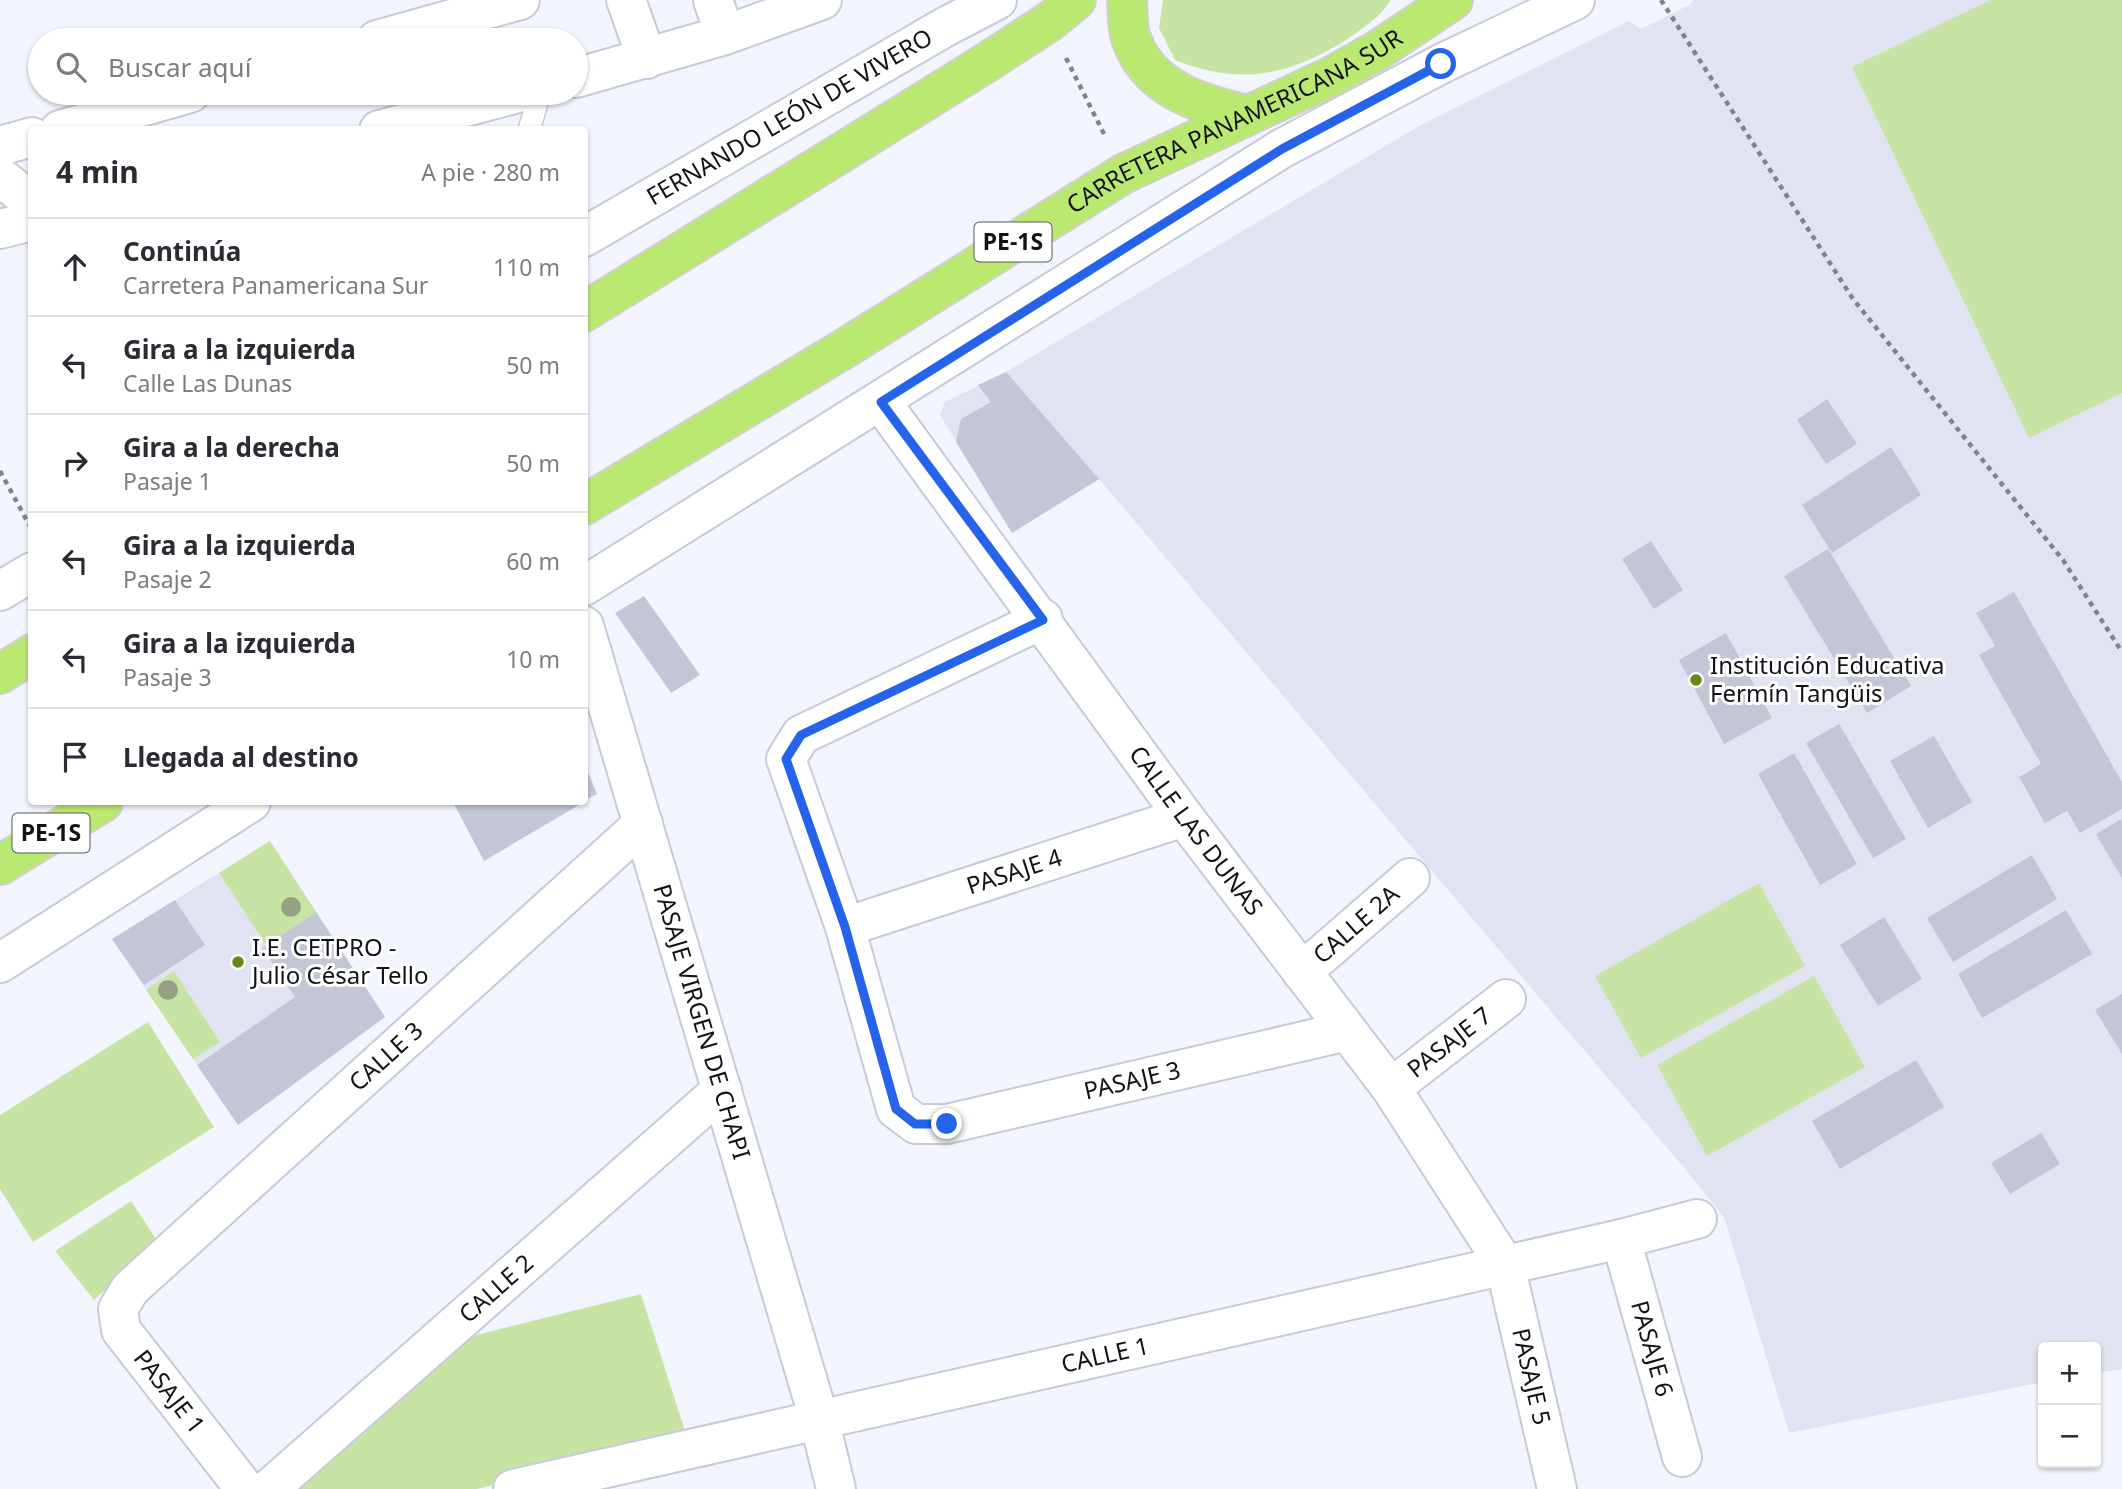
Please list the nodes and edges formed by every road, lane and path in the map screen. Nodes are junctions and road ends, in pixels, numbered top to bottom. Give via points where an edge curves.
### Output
1 (520, 0) edge
2 (626, 0) edge
3 (821, 0) edge
4 (997, 0) edge
5 (1127, 0) edge
6 (1453, 0) edge
7 (1575, 0) edge
8 (1661, 0) edge
9 (1062, 11) edge
10 (719, 18) edge
11 (420, 28) edge
12 (647, 59) junction
13 (588, 75) edge
14 (148, 105) edge
15 (484, 105) edge
16 (536, 105) edge
17 (1247, 115) junction
18 (436, 122) edge
19 (74, 126) edge
20 (408, 126) edge
21 (530, 126) edge
22 (28, 138) edge
23 (0, 146) edge
24 (1123, 174) junction
25 (0, 177) edge
26 (28, 199) edge
27 (28, 222) edge
28 (0, 229) edge
29 (588, 230) edge
30 (588, 309) edge
31 (881, 402) junction
32 (0, 471) edge
33 (588, 503) edge
34 (28, 523) edge
35 (28, 574) edge
36 (588, 584) edge
37 (0, 591) edge
38 (1043, 620) junction
39 (588, 639) edge
40 (2122, 652) edge
41 (28, 656) edge
42 (0, 674) edge
43 (98, 805) edge
44 (246, 805) edge
45 (1184, 817) junction
46 (643, 824) junction
47 (0, 865) edge
48 (1410, 878) dead end
49 (845, 927) junction
50 (0, 963) edge
51 (1302, 972) junction
52 (1506, 999) dead end
53 (1347, 1031) junction
54 (1391, 1088) junction
55 (722, 1090) junction
56 (1697, 1219) dead end
57 (1621, 1240) junction
58 (1505, 1265) junction
59 (130, 1289) joint
60 (819, 1419) junction
61 (1682, 1457) dead end
62 (245, 1489) edge
63 (269, 1489) edge
64 (513, 1489) edge
65 (836, 1489) edge
66 (1557, 1489) edge

1 - 11 street
2 - 12 street
3 - 10 street
4 - 29 street, FERNANDO LEÓN DE VIVERO
5 - 17 highway via 1130,37 1145,64 1171,90 1204,105
6 - 17 highway, CARRETERA PANAMERICANA SUR / PE-1S via 1330,78
7 - 31 street, CARRETERA PANAMERICANA SUR via 1441,64 1282,149
8 - 40 path via 1853,299 2063,560
9 - 24 path
9 - 30 highway
10 - 12 street
12 - 13 street
14 - 19 street
15 - 18 street
16 - 21 lane
17 - 24 highway, CARRETERA PANAMERICANA SUR / PE-1S
18 - 20 street
22 - 23 street
24 - 33 highway, CARRETERA PANAMERICANA SUR / PE-1S
25 - 26 street
27 - 28 street
31 - 36 street, CARRETERA PANAMERICANA SUR
31 - 38 street, CALLE LAS DUNAS
32 - 34 path
35 - 37 street
38 - 45 street, CALLE LAS DUNAS
38 - 49 street via 801,735 786,759
39 - 46 street, PASAJE VIRGEN DE CHAPI
41 - 42 highway
43 - 47 highway, PE-1S
44 - 50 street
45 - 49 street, PASAJE 4
45 - 51 street, CALLE LAS DUNAS
46 - 55 street, PASAJE VIRGEN DE CHAPI
46 - 59 street, CALLE 3
48 - 51 street, CALLE 2A
49 - 53 street, PASAJE 3 via 896,1109 915,1124 947,1124
51 - 53 street, CALLE LAS DUNAS
52 - 54 street, PASAJE 7
53 - 54 street, CALLE LAS DUNAS
54 - 58 street, CALLE LAS DUNAS
55 - 60 street, PASAJE VIRGEN DE CHAPI
55 - 63 street, CALLE 2
56 - 57 street, CALLE 1
57 - 58 street, CALLE 1
57 - 61 street, PASAJE 6
58 - 60 street, CALLE 1
58 - 66 street, PASAJE 5
59 - 62 street, PASAJE 1 via 118,1309 121,1330
60 - 64 street, CALLE 1
60 - 65 street, PASAJE VIRGEN DE CHAPI

